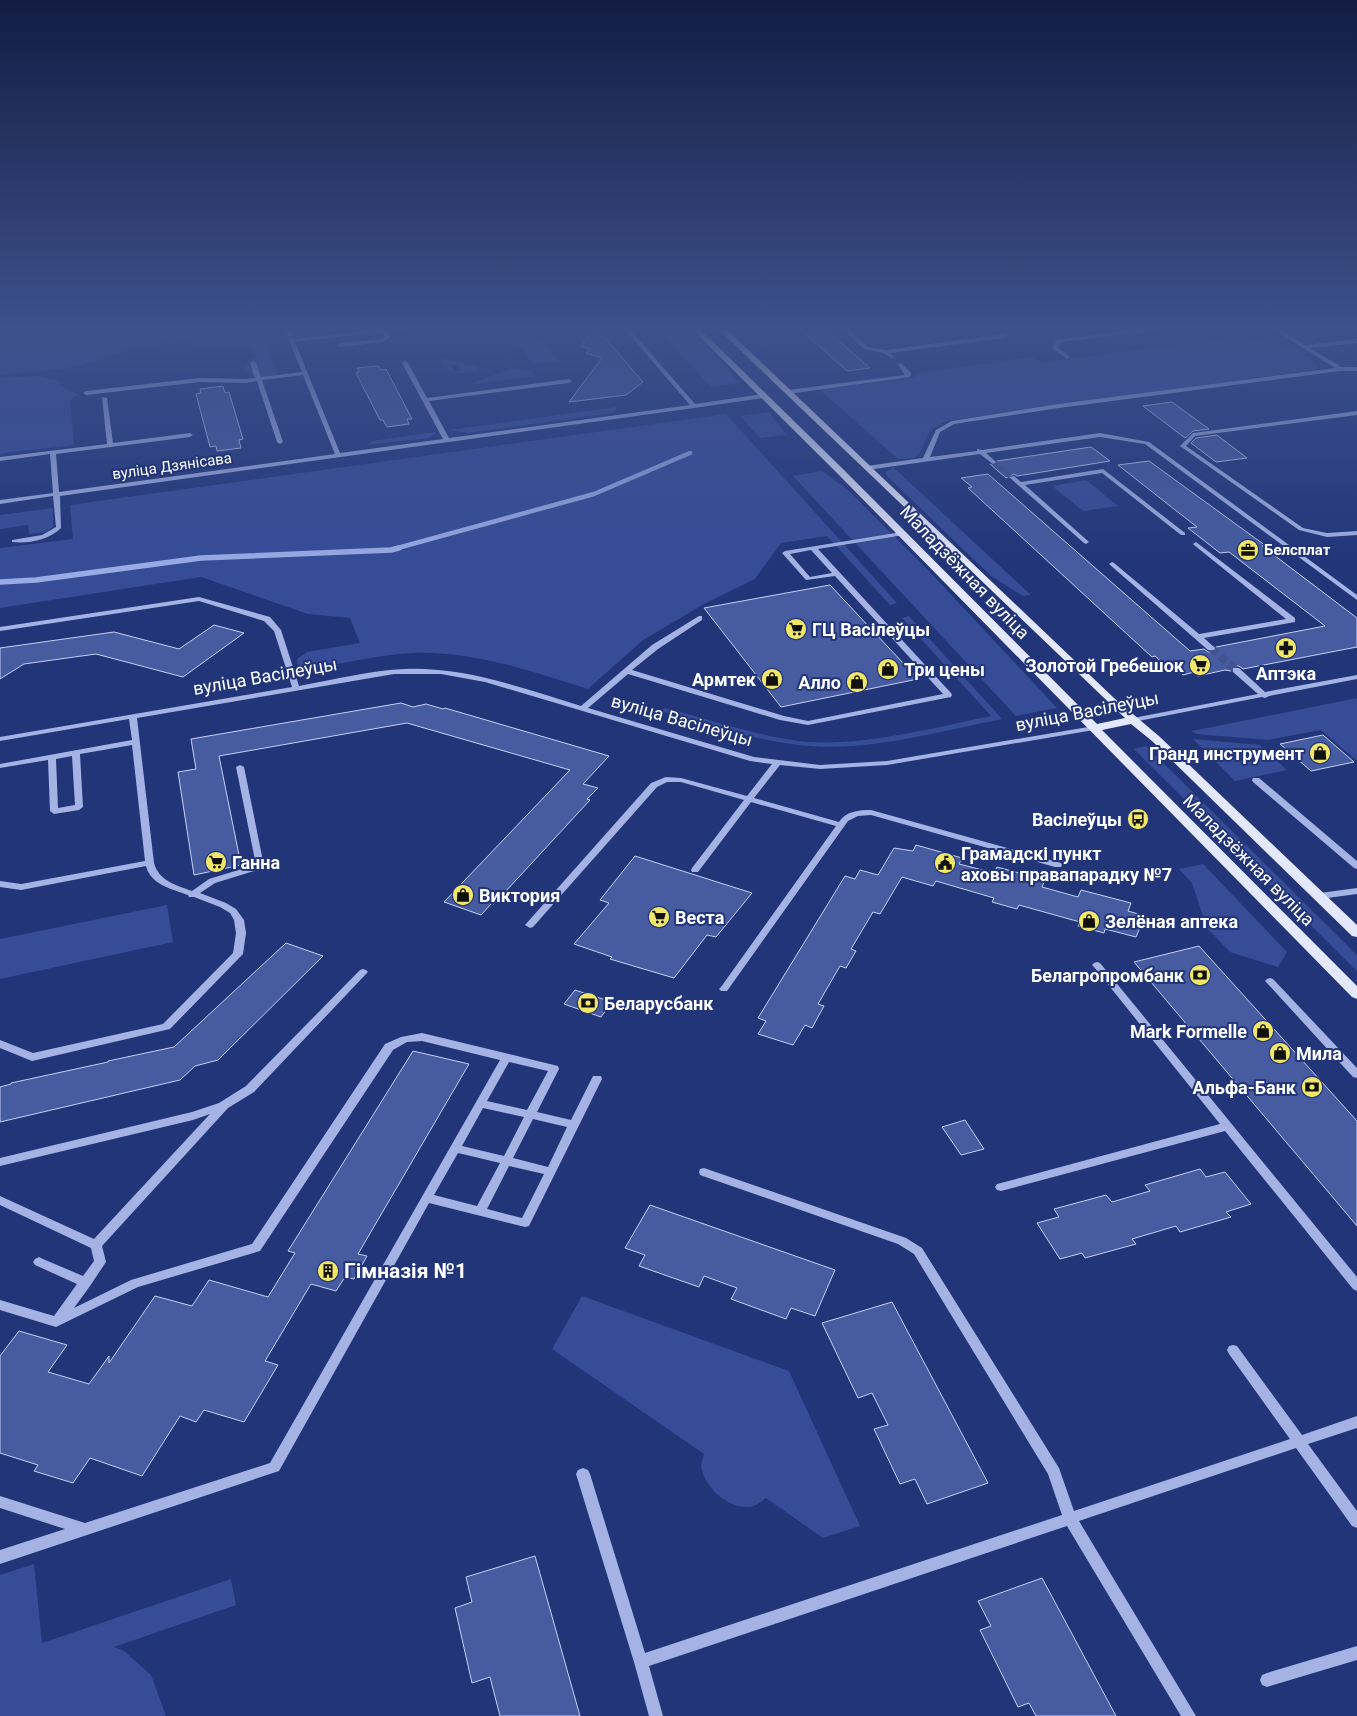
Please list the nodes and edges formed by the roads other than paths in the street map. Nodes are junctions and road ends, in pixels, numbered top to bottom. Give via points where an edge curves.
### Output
1 (105, 406) edge
2 (268, 406) edge
3 (318, 406) edge
4 (428, 406) edge
5 (694, 406) edge
6 (788, 406) edge
7 (788, 406) edge
8 (1058, 406) edge
9 (1357, 413) edge
10 (190, 435) dead end
11 (447, 440) junction
12 (280, 442) dead end
13 (110, 444) junction
14 (980, 450) junction
15 (53, 452) junction
16 (338, 455) junction
17 (0, 459) edge
18 (926, 459) junction
19 (993, 462) tunnel mouth
20 (854, 470) junction
21 (1012, 476) tunnel mouth
22 (1019, 484) junction
23 (57, 494) junction
24 (0, 502) edge
25 (1357, 533) edge
26 (902, 534) junction
27 (1183, 534) dead end
28 (14, 542) dead end
29 (1086, 542) dead end
30 (1196, 544) dead end
31 (813, 548) junction
32 (1112, 564) dead end
33 (836, 574) junction
34 (1357, 598) edge
35 (699, 618) dead end
36 (0, 629) edge
37 (1197, 638) junction
38 (1211, 648) tunnel mouth
39 (1236, 670) tunnel mouth
40 (627, 671) junction
41 (1357, 677) edge
42 (296, 689) junction
43 (1265, 696) junction
44 (582, 709) junction
45 (133, 716) junction
46 (1133, 720) junction
47 (1094, 728) junction
48 (0, 740) edge
49 (136, 742) junction
50 (76, 753) junction
51 (52, 757) junction
52 (777, 763) junction
53 (0, 766) edge
54 (240, 767) dead end
55 (1256, 780) dead end
56 (750, 799) junction
57 (841, 825) junction
58 (150, 863) junction
59 (1058, 865) dead end
60 (1357, 866) edge
61 (695, 870) dead end
62 (0, 884) edge
63 (1357, 891) edge
64 (192, 895) junction
65 (1320, 896) junction
66 (530, 926) dead end
67 (1357, 933) edge
68 (1097, 965) dead end
69 (363, 972) dead end
70 (1270, 981) dead end
71 (724, 989) dead end
72 (1357, 994) edge
73 (0, 1044) edge
74 (506, 1058) junction
75 (1357, 1074) edge
76 (597, 1079) dead end
77 (480, 1103) junction
78 (223, 1106) junction
79 (530, 1115) junction
80 (574, 1125) junction
81 (1228, 1126) junction
82 (455, 1148) junction
83 (506, 1161) junction
84 (0, 1162) edge
85 (551, 1172) junction
86 (704, 1172) dead end
87 (1001, 1187) dead end
88 (427, 1198) junction
89 (0, 1200) edge
90 (480, 1212) junction
91 (96, 1245) junction
92 (39, 1262) dead end
93 (86, 1283) junction
94 (1357, 1286) edge
95 (0, 1305) edge
96 (56, 1322) junction
97 (1233, 1350) dead end
98 (1357, 1422) edge
99 (1298, 1440) junction
100 (583, 1474) dead end
101 (0, 1502) edge
102 (1069, 1517) junction
103 (1357, 1522) edge
104 (85, 1529) junction
105 (0, 1557) edge
106 (1357, 1653) edge
107 (641, 1662) junction
108 (1267, 1680) dead end
109 (656, 1716) edge
110 (1189, 1716) edge

1 - 13 street
2 - 12 street
3 - 16 street
4 - 11 street
5 - 11 street, вуліца Дзянісава
6 - 20 main road, Маладзёжная вуліца
7 - 20 main road, Маладзёжная вуліца
8 - 18 street via 952,423 938,431
9 - 25 street via 1193,435 1182,446 1302,529 1328,535
10 - 13 street
11 - 16 street, вуліца Дзянісава
13 - 15 street
14 - 18 street
14 - 19 street
14 - 34 street via 1100,435 1147,443
15 - 17 street
15 - 23 street
16 - 23 street, вуліца Дзянісава
18 - 20 street
20 - 26 main road, Маладзёжная вуліца
20 - 46 main road, Маладзёжная вуліца
21 - 22 street
22 - 27 street via 1103,471
22 - 29 street
23 - 24 street, вуліца Дзянісава
23 - 28 street via 59,527 40,538
26 - 31 street
26 - 47 main road, Маладзёжная вуліца
30 - 37 street via 1292,620
31 - 33 street
31 - 33 street via 785,553 808,578
32 - 37 street
33 - 40 street via 948,695 808,723
35 - 40 street via 655,647
36 - 42 street via 199,599 267,619 277,630
37 - 38 street
39 - 43 street
40 - 44 street
41 - 43 street, вуліца Васілеўцы
42 - 44 street, вуліца Васілеўцы via 394,672 448,672 487,680
42 - 45 street, вуліца Васілеўцы
43 - 46 street, вуліца Васілеўцы
44 - 52 street, вуліца Васілеўцы via 677,738
45 - 48 street, вуліца Васілеўцы
45 - 49 street
46 - 47 main road, вуліца Васілеўцы
46 - 65 main road, Маладзёжная вуліца
47 - 52 street, вуліца Васілеўцы via 887,764 820,767
47 - 72 main road, Маладзёжная вуліца
49 - 50 street
49 - 58 street
50 - 51 street
50 - 51 street via 78,807 54,811
51 - 53 street
52 - 56 street
54 - 64 street via 259,861 251,869 212,881
55 - 60 street
56 - 57 street
56 - 61 street
56 - 66 street via 681,780 659,781
57 - 59 street via 850,815 871,813
57 - 71 street
58 - 62 street via 22,888
58 - 64 street via 152,871 163,883
63 - 65 street
64 - 73 street via 233,911 239,920 241,933 238,954 166,1027 32,1058
65 - 67 main road, Маладзёжная вуліца
68 - 81 street
69 - 78 street via 250,1089
70 - 75 street
74 - 77 street
74 - 79 street via 554,1069
74 - 96 street via 422,1037 405,1039 389,1047 256,1248 135,1283
76 - 80 street
77 - 79 street
77 - 82 street
78 - 84 street
78 - 91 street
79 - 80 street
79 - 83 street
80 - 85 street
81 - 87 street
81 - 94 street
82 - 83 street
82 - 88 street
83 - 85 street
83 - 90 street
85 - 90 street via 526,1224
86 - 102 street via 902,1241 918,1251 1054,1472
88 - 90 street
88 - 104 street via 274,1467
89 - 91 street
91 - 93 street via 100,1262
92 - 93 street
93 - 96 street
95 - 96 street
97 - 99 street
98 - 99 street
99 - 102 street
99 - 103 street
100 - 107 street
101 - 104 street
102 - 107 street
102 - 110 street
104 - 105 street
106 - 108 street
107 - 109 street

